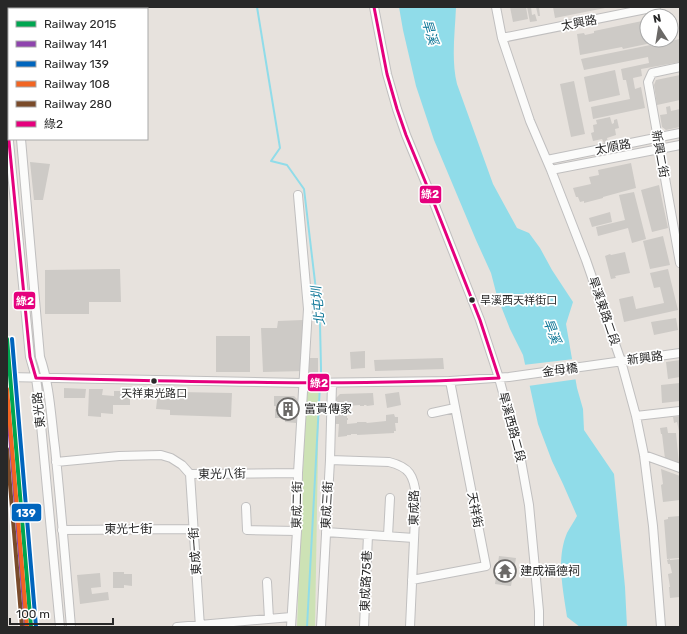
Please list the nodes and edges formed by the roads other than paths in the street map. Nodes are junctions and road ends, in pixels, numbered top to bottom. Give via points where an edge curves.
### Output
1 (374, 7) edge
2 (496, 7) edge
3 (656, 7) edge
4 (502, 38) junction
5 (680, 67) edge
6 (680, 133) edge
7 (658, 138) junction
8 (10, 140) edge
9 (21, 140) edge
10 (680, 145) edge
11 (660, 150) junction
12 (547, 160) junction
13 (551, 170) junction
14 (298, 195) dead end
15 (680, 263) edge
16 (680, 354) edge
17 (621, 361) junction
18 (611, 363) joint
19 (7, 377) edge
20 (36, 378) junction
21 (45, 378) junction
22 (499, 378) junction
23 (450, 380) junction
24 (303, 383) junction
25 (332, 383) junction
26 (455, 408) junction
27 (680, 411) edge
28 (432, 413) dead end
29 (636, 416) junction
30 (644, 455) junction
31 (330, 460) junction
32 (56, 462) junction
33 (680, 468) edge
34 (298, 473) junction
35 (190, 474) junction
36 (390, 498) dead end
37 (246, 507) dead end
38 (193, 529) junction
39 (62, 530) junction
40 (297, 531) junction
41 (326, 532) junction
42 (368, 535) junction
43 (388, 536) junction
44 (414, 538) junction
45 (412, 580) junction
46 (267, 582) dead end
47 (291, 617) junction
48 (269, 619) junction
49 (200, 626) edge
50 (60, 627) edge
51 (72, 627) edge
52 (177, 627) edge
53 (291, 627) edge
54 (321, 627) edge
55 (364, 627) edge
56 (410, 627) edge
57 (539, 627) edge
58 (661, 627) edge

1 - 22 street, 旱溪西路二段 via 387,74 406,135 480,320
2 - 4 street, 旱溪東路二段
3 - 4 street, 太興路
4 - 12 street, 旱溪東路二段 via 530,121
5 - 7 street, 新興二街 via 652,73 648,82
6 - 7 street, 太順路
7 - 11 street, 新興二街
7 - 12 street, 太順路
8 - 20 street, 東光路 via 30,357
9 - 21 street, 東光路 via 40,357
10 - 11 street, 太順路
11 - 13 street, 太順路
11 - 15 street, 新興二街
12 - 13 street, 旱溪東路二段
13 - 17 street, 旱溪東路二段
14 - 24 street, 東成二街 via 308,309
16 - 17 street, 新興路
17 - 18 street, 新興路
17 - 29 street, 旱溪東路二段
18 - 22 street, 金母橋
19 - 20 street
20 - 21 street
20 - 50 street, 東光路
21 - 24 street
21 - 32 street, 東光路
22 - 23 street
22 - 57 street, 旱溪西路二段 via 525,479
23 - 25 street
23 - 26 street, 天祥街
24 - 25 street
24 - 34 street, 東成二街
25 - 31 street, 東成三街
26 - 28 street
26 - 45 street, 天祥街 via 486,566
27 - 29 street
29 - 30 street, 旱溪東路二段
30 - 33 street
30 - 58 street, 旱溪東路二段
31 - 41 street, 東成三街
31 - 44 street, 東成路 via 389,462 405,468 415,484
32 - 35 street, 東光八街 via 161,455 182,465
32 - 39 street, 東光路
34 - 35 street, 東光八街
34 - 40 street, 東成二街
35 - 38 street, 東成一街
36 - 43 street
37 - 40 street via 247,530
38 - 39 street, 東光七街
38 - 49 street, 東成一街
39 - 51 street, 東光路
40 - 47 street, 東成二街
41 - 42 street
41 - 54 street, 東成三街
42 - 43 street
42 - 55 street, 東成路75巷
43 - 44 street
44 - 45 street, 東成路
45 - 56 street, 東成路
46 - 48 street
47 - 48 street
47 - 53 street, 東成二街
48 - 49 street
49 - 52 street

